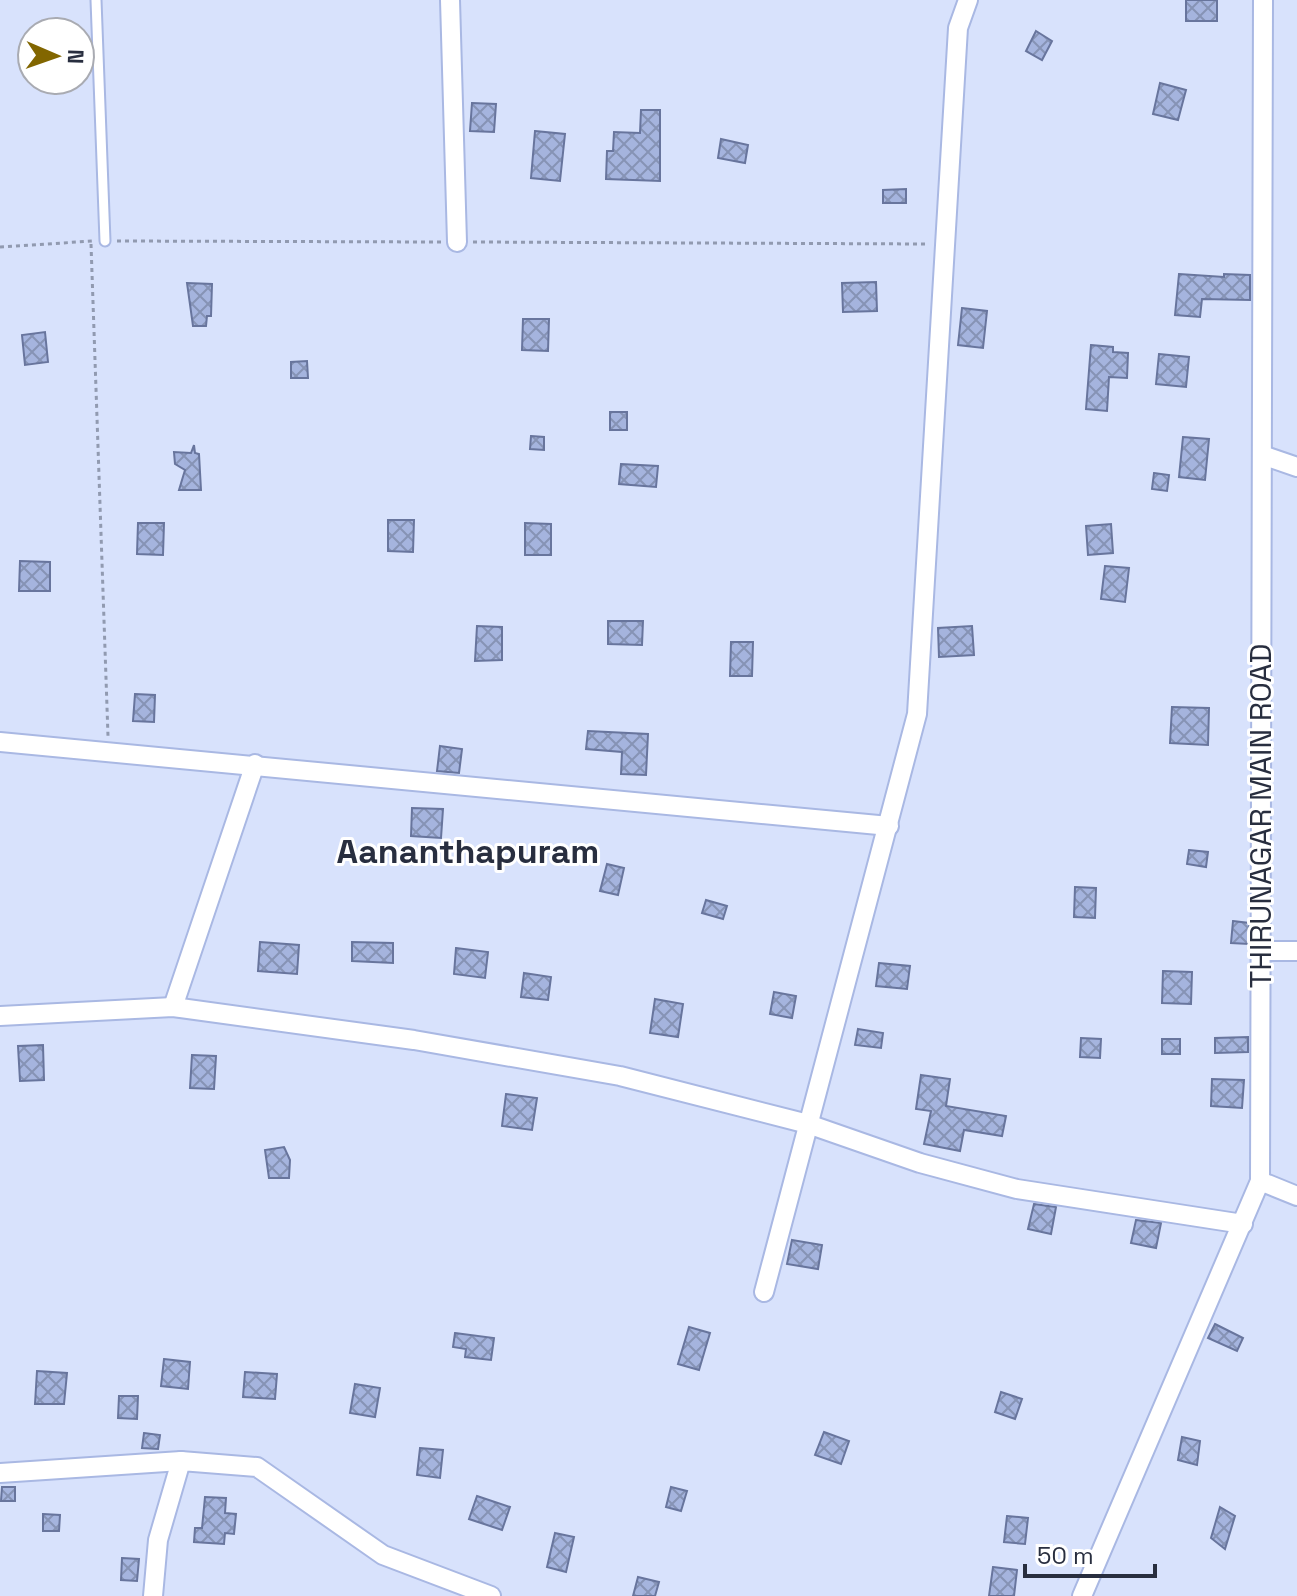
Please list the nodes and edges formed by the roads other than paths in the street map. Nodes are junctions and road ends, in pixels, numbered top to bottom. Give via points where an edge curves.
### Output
1 (96, 0) edge
2 (450, 0) edge
3 (968, 0) edge
4 (1263, 0) edge
5 (105, 241) dead end
6 (457, 242) dead end
7 (1262, 455) junction
8 (1297, 467) edge
9 (0, 742) edge
10 (255, 764) junction
11 (889, 826) junction
12 (1261, 951) junction
13 (1297, 951) edge
14 (173, 1007) junction
15 (0, 1016) edge
16 (808, 1124) junction
17 (1260, 1181) junction
18 (1297, 1196) edge
19 (1243, 1224) junction
20 (764, 1292) dead end
21 (181, 1461) junction
22 (0, 1473) edge
23 (1086, 1595) edge
24 (153, 1596) edge
25 (491, 1596) edge

1 - 5 lane
2 - 6 street
3 - 11 street via 958,28 917,714
4 - 7 street, THIRUNAGAR MAIN ROAD
7 - 8 street
7 - 12 street, THIRUNAGAR MAIN ROAD
9 - 10 street
10 - 11 street
10 - 14 street
11 - 16 street
12 - 13 street
12 - 17 street, THIRUNAGAR MAIN ROAD
14 - 15 street
14 - 16 street via 414,1040 620,1076
16 - 19 street via 1017,1189
16 - 20 street
17 - 18 street
17 - 19 street, THIRUNAGAR MAIN ROAD
19 - 23 street, THIRUNAGAR MAIN ROAD
21 - 22 street
21 - 24 street via 158,1540
21 - 25 street via 257,1467 383,1555

